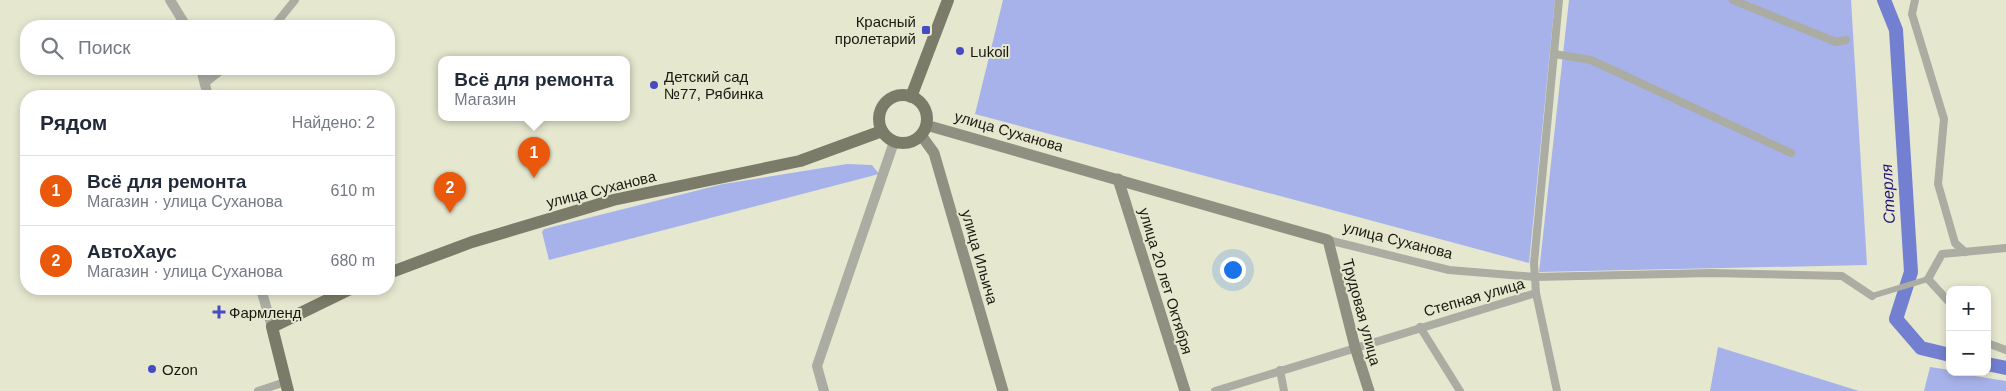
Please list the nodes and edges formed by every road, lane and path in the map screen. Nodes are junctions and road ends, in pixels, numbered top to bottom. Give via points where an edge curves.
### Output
1 (170, 0) edge
2 (295, 0) edge
3 (948, 0) edge
4 (1559, 0) edge
5 (1733, 0) edge
6 (1915, 0) edge
7 (182, 20) edge
8 (279, 20) edge
9 (1846, 40) dead end
10 (1554, 54) junction
11 (202, 75) edge
12 (215, 75) edge
13 (204, 84) junction
14 (206, 90) edge
15 (911, 97) junction
16 (923, 130) junction
17 (882, 131) junction
18 (894, 142) junction
19 (1791, 153) dead end
20 (1118, 179) junction
21 (1328, 240) junction
22 (2006, 248) edge
23 (1965, 252) junction
24 (395, 271) edge
25 (1535, 277) junction
26 (1928, 279) junction
27 (1536, 293) junction
28 (263, 295) edge
29 (338, 295) edge
30 (1872, 296) joint
31 (1946, 299) edge
32 (1420, 327) junction
33 (272, 328) junction
34 (1991, 344) edge
35 (1355, 347) junction
36 (2006, 350) edge
37 (1280, 370) junction
38 (287, 387) edge
39 (258, 391) edge
40 (824, 391) edge
41 (1003, 391) edge
42 (1185, 391) edge
43 (1215, 391) edge
44 (1284, 391) edge
45 (1369, 391) edge
46 (1460, 391) edge
47 (1557, 391) edge

1 - 7 street
2 - 8 street
3 - 15 main road
4 - 10 street
5 - 9 street via 1836,42
6 - 23 street via 1912,14 1944,119 1938,184 1955,242
10 - 19 street via 1591,60
10 - 25 street
11 - 13 street
12 - 13 street
13 - 14 street
15 - 16 main road via 926,111
15 - 17 main road via 900,95 886,102 879,116
16 - 18 main road via 909,142
16 - 20 main road, улица Суханова
16 - 41 main road, улица Ильича via 934,153
17 - 18 main road
17 - 24 main road, улица Суханова via 800,161 612,200 472,242
18 - 40 street via 817,366
20 - 21 main road, улица Суханова
20 - 42 main road, улица 20 лет Октября
21 - 25 street, улица Суханова via 1449,270
21 - 35 main road, Трудовая улица
22 - 23 street
23 - 26 street via 1942,254
25 - 27 street
25 - 30 street, улица Суханова via 1711,273 1842,276
26 - 30 street
26 - 31 street
27 - 32 street, Степная улица
27 - 47 street
28 - 33 street
29 - 33 main road
32 - 35 street, Степная улица
32 - 46 street, Степная улица
33 - 38 main road
34 - 36 street
35 - 37 street, Степная улица
35 - 45 main road, Трудовая улица
37 - 43 street, Степная улица
37 - 44 street
38 - 39 street

